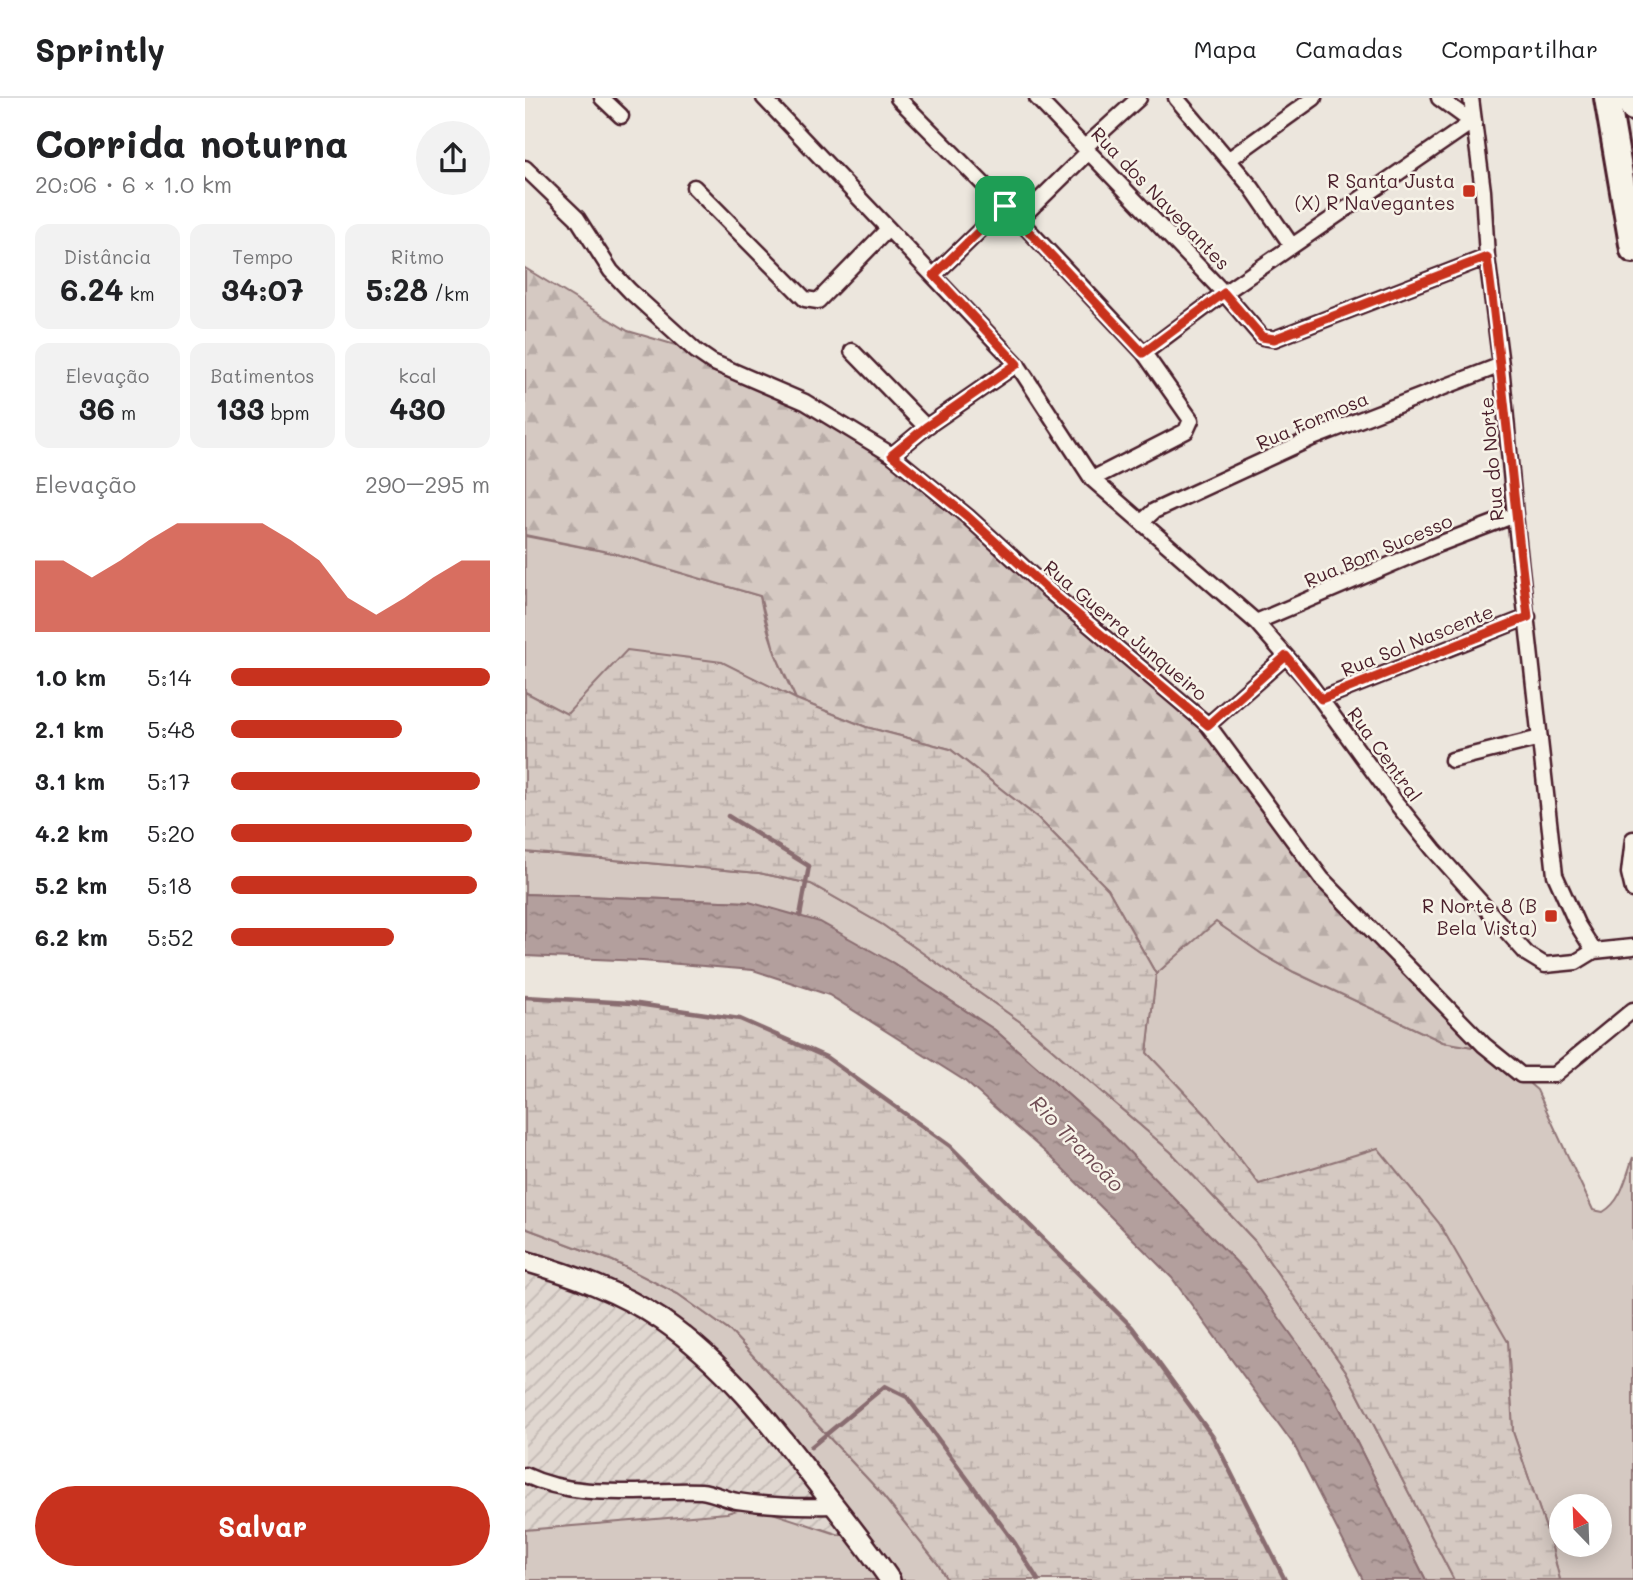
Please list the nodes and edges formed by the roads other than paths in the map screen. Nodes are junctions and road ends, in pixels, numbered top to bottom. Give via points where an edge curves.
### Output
1 (602, 98) edge
2 (764, 98) edge
3 (898, 98) edge
4 (1037, 98) edge
5 (1139, 98) edge
6 (1176, 98) edge
7 (1314, 98) edge
8 (1439, 98) edge
9 (1471, 98) edge
10 (1607, 98) edge
11 (1631, 98) edge
12 (1294, 103) edge
13 (1633, 108) edge
14 (621, 116) dead end
15 (1472, 122) junction
16 (1087, 149) junction
17 (1228, 160) junction
18 (525, 167) edge
19 (694, 187) dead end
20 (1005, 206) junction
21 (1019, 220) junction
22 (888, 229) junction
23 (1292, 246) junction
24 (1633, 250) edge
25 (1487, 257) junction
26 (934, 275) junction
27 (1224, 293) junction
28 (852, 351) dead end
29 (1143, 353) junction
30 (1017, 364) junction
31 (1501, 365) junction
32 (926, 427) junction
33 (892, 455) junction
34 (1092, 479) junction
35 (1515, 515) junction
36 (1143, 521) junction
37 (1528, 617) junction
38 (1256, 622) junction
39 (1286, 656) junction
40 (1321, 699) junction
41 (1208, 725) junction
42 (1540, 738) junction
43 (1452, 760) dead end
44 (1633, 839) edge
45 (1633, 890) edge
46 (1633, 947) edge
47 (1594, 951) junction
48 (1633, 1010) edge
49 (525, 1261) edge
50 (525, 1475) edge
51 (834, 1506) junction
52 (890, 1580) edge

1 - 14 street
2 - 22 street, Rua Central
3 - 20 street
4 - 16 street, Rua dos Navegantes
5 - 16 street
6 - 17 street
7 - 12 street
8 - 15 street
9 - 15 street, Rua do Norte
10 - 24 highway
11 - 13 highway
12 - 17 street
15 - 23 street
15 - 25 street, Rua do Norte
16 - 21 street
16 - 27 street, Rua dos Navegantes
17 - 23 street
18 - 33 street, Rua Guerra Junqueiro via 576,218 620,281 696,351 806,402
19 - 22 street via 805,299 817,301
20 - 21 street
20 - 26 street
21 - 29 street
22 - 26 street, Rua Central
23 - 27 street
25 - 27 street, Rua dos Navegantes via 1274,339 1262,337
25 - 31 street, Rua do Norte
26 - 30 street, Rua Central
27 - 29 street
28 - 32 street
29 - 34 street via 1191,420 1186,431
30 - 32 street
30 - 34 street, Rua Central
31 - 35 street, Rua do Norte
31 - 36 street, Rua Formosa via 1310,439 1154,511
32 - 33 street
33 - 41 street, Rua Guerra Junqueiro
34 - 36 street, Rua Central
35 - 37 street, Rua do Norte
35 - 38 street, Rua Bom Sucesso
36 - 38 street, Rua Central
37 - 40 street, Rua Sol Nascente
37 - 42 street, Rua do Norte
38 - 39 street, Rua Central
39 - 40 street, Rua Central
39 - 41 street
40 - 47 street, Rua Central via 1434,850 1527,954 1545,965 1576,962
41 - 48 street, Rua Guerra Junqueiro via 1322,879 1484,1045 1521,1075 1554,1075
42 - 43 street
42 - 47 street, Rua do Norte via 1555,875
44 - 45 street via 1629,873
46 - 47 street, Rua Central
49 - 51 street via 619,1296 698,1347 732,1379
50 - 51 street via 541,1483 592,1491 703,1491 735,1501
51 - 52 street

